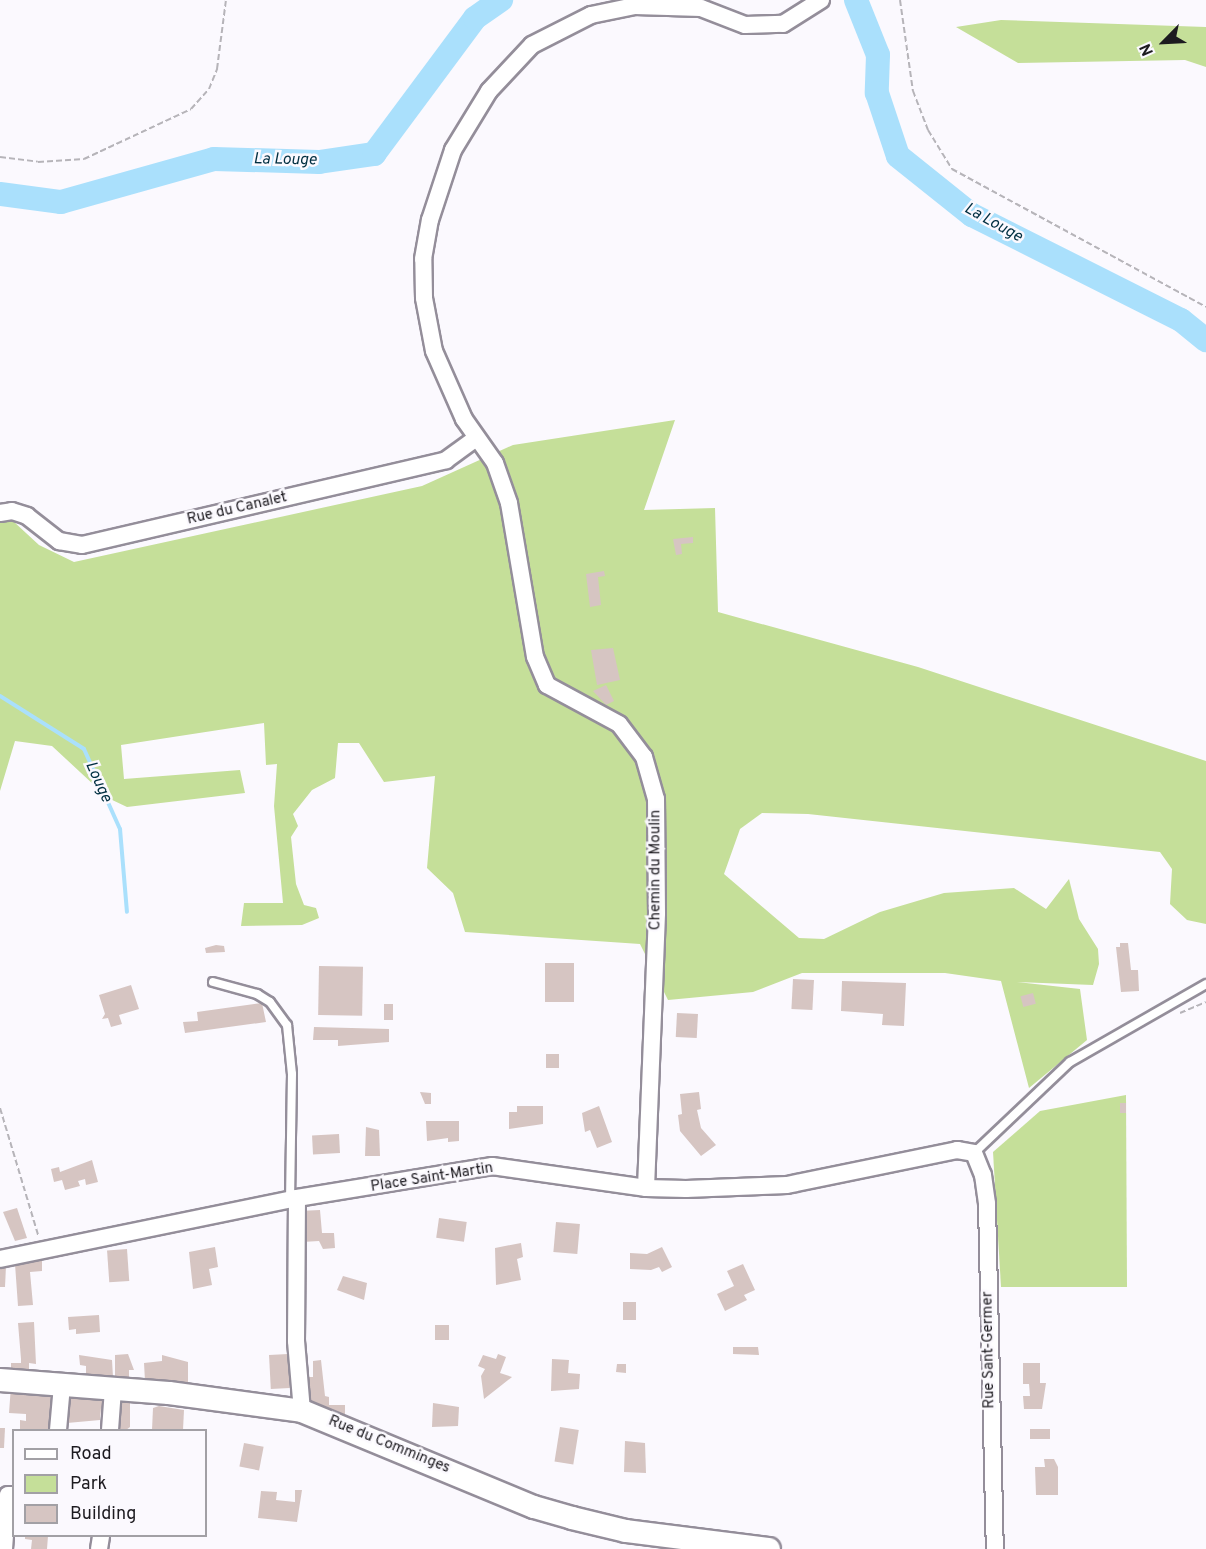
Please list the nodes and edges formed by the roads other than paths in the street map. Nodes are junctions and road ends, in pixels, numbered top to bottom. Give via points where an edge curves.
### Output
1 (821, 0) edge
2 (476, 439) junction
3 (0, 513) edge
4 (213, 982) dead end
5 (1206, 984) edge
6 (974, 1153) junction
7 (646, 1188) junction
8 (293, 1199) junction
9 (0, 1259) edge
10 (0, 1380) edge
11 (62, 1385) junction
12 (113, 1389) junction
13 (302, 1412) junction
14 (58, 1429) edge
15 (110, 1429) edge
16 (12, 1495) edge
17 (4, 1549) edge
18 (769, 1549) edge
19 (995, 1549) edge

1 - 2 street, Chemin du Moulin via 783,24 745,25 701,8 667,6 635,6 591,15 532,45 489,91 453,150 430,220 423,259 424,298 434,351
2 - 3 street, Rue du Canalet via 446,460 82,545 59,541 27,516 12,511
2 - 7 street, Chemin du Moulin via 495,463 509,503 535,657 547,685 619,724 644,757 656,799 657,913
4 - 8 lane via 257,994 270,1002 287,1025 292,1074
5 - 6 lane via 1070,1062
6 - 7 street, Place Saint-Martin via 957,1150 787,1185
6 - 19 street, Rue Sant-Germer via 983,1175 987,1204
7 - 8 street, Place Saint-Martin via 492,1166
8 - 9 street, Place Saint-Martin
8 - 13 street
10 - 11 street, Rue du Comminges
11 - 12 street, Rue du Comminges
11 - 14 street
12 - 13 street, Rue du Comminges
12 - 15 street
13 - 18 street, Rue du Comminges via 534,1507 626,1531
16 - 17 street via 8,1495

